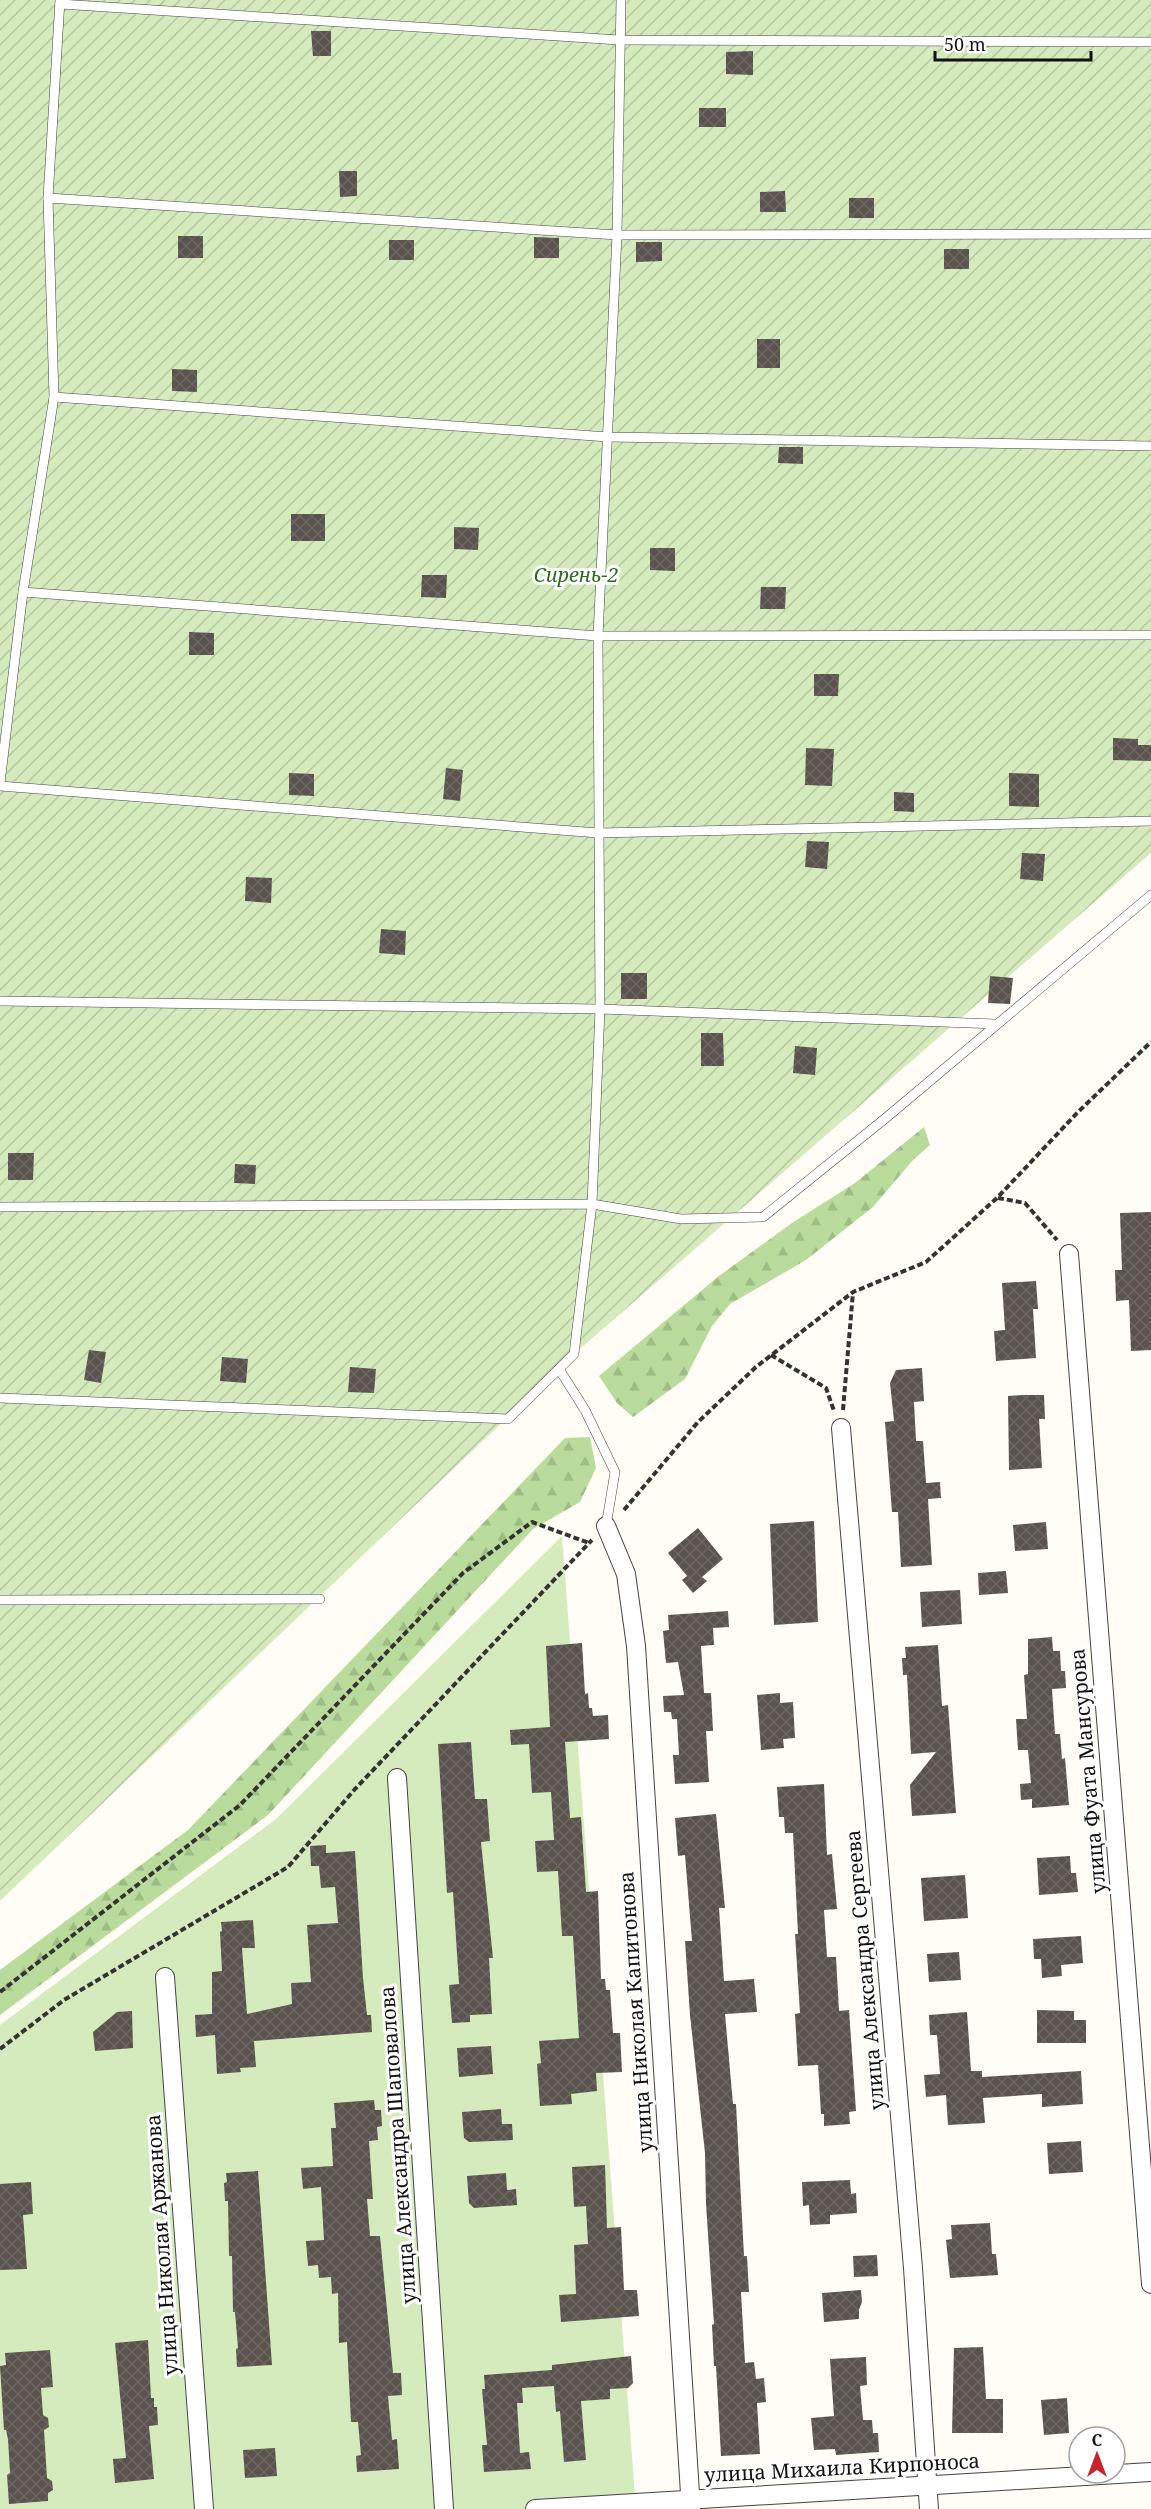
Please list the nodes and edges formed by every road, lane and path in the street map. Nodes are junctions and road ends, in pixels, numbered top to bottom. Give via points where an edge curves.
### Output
1 (621, 0) edge
2 (60, 2) edge
3 (619, 40) junction
4 (1151, 42) edge
5 (48, 198) junction
6 (1151, 234) edge
7 (617, 235) junction
8 (54, 397) junction
9 (608, 437) junction
10 (1151, 446) edge
11 (23, 592) junction
12 (1151, 635) edge
13 (598, 636) junction
14 (0, 785) edge
15 (1151, 820) edge
16 (598, 833) junction
17 (1151, 895) edge
18 (0, 1001) edge
19 (600, 1009) junction
20 (996, 1024) junction
21 (1151, 1042) edge
22 (997, 1198) junction
23 (592, 1204) junction
24 (0, 1207) edge
25 (1069, 1254) joint
26 (852, 1292) junction
27 (771, 1355) junction
28 (559, 1369) junction
29 (0, 1398) edge
30 (841, 1428) junction
31 (606, 1526) junction
32 (589, 1543) junction
33 (320, 1599) dead end
34 (0, 1600) edge
35 (396, 1778) dead end
36 (165, 1977) dead end
37 (0, 1992) edge
38 (0, 2049) edge
39 (1151, 2284) edge
40 (1151, 2472) edge
41 (928, 2486) junction
42 (691, 2504) edge
43 (204, 2509) edge
44 (444, 2509) edge
45 (535, 2509) edge
46 (929, 2509) edge

1 - 3 lane
2 - 3 lane
2 - 5 lane
3 - 4 lane
3 - 7 lane
5 - 7 lane
5 - 8 lane
6 - 7 lane
7 - 9 lane
8 - 9 lane
8 - 11 lane
9 - 10 lane
9 - 13 lane
11 - 13 lane
11 - 14 lane
12 - 13 lane
13 - 16 lane
14 - 16 lane
15 - 16 lane
16 - 19 lane
17 - 20 lane
18 - 19 lane
19 - 20 lane
19 - 23 lane
20 - 23 lane via 763,1217 681,1219
21 - 22 path
22 - 25 path via 1025,1203
22 - 26 path via 926,1262
23 - 24 lane
23 - 28 lane via 574,1354
25 - 39 street, улица Фуата Мансурова
26 - 27 path
26 - 30 path
27 - 30 path via 826,1388
27 - 31 path via 698,1422 626,1508
28 - 29 lane via 508,1419
28 - 31 lane via 585,1410 615,1472
30 - 41 street, улица Александра Сергеева via 914,2268
31 - 32 path
31 - 42 street, улица Николая Капитонова via 626,1574 636,1646
32 - 37 path via 532,1522 463,1573 240,1805
32 - 38 path via 355,1788 288,1867 64,2000
33 - 34 lane
35 - 44 street, улица Александра Шаповалова
36 - 43 street, улица Николая Аржанова
40 - 41 street, улица Михаила Кирпоноса
41 - 42 street, улица Михаила Кирпоноса
41 - 46 street, улица Александра Сергеева
42 - 45 street, улица Михаила Кирпоноса

